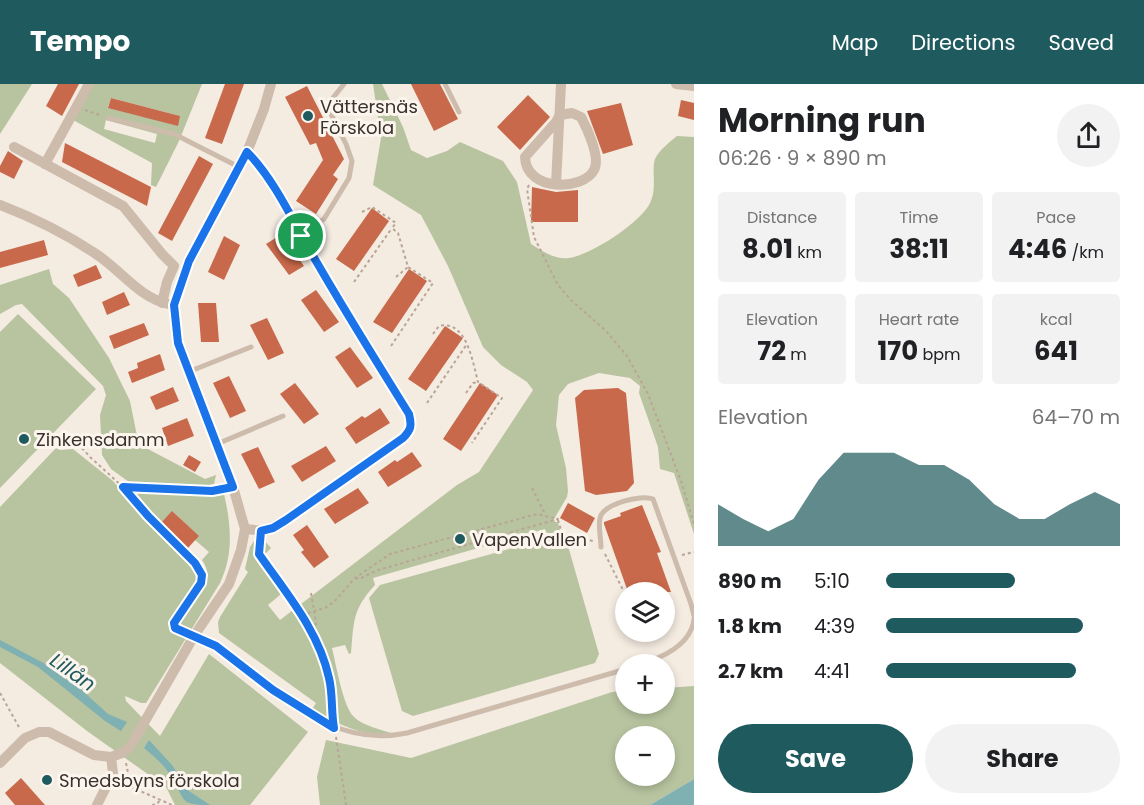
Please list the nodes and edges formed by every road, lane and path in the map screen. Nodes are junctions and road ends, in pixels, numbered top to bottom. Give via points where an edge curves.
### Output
1 (89, 84) edge
2 (271, 84) edge
3 (344, 84) edge
4 (445, 84) edge
5 (561, 84) edge
6 (676, 84) edge
7 (694, 86) edge
8 (76, 107) junction
9 (459, 112) dead end
10 (560, 115) junction
11 (108, 118) joint
12 (14, 147) dead end
13 (247, 152) junction
14 (45, 164) junction
15 (239, 166) junction
16 (533, 177) junction
17 (556, 184) junction
18 (0, 205) edge
19 (362, 212) dead end
20 (392, 228) junction
21 (301, 236) junction
22 (408, 267) junction
23 (396, 277) dead end
24 (354, 282) dead end
25 (162, 303) junction
26 (174, 305) junction
27 (434, 334) dead end
28 (467, 344) junction
29 (391, 346) dead end
30 (251, 347) dead end
31 (189, 372) junction
32 (478, 382) junction
33 (466, 393) dead end
34 (427, 403) dead end
35 (283, 416) dead end
36 (74, 439) dead end
37 (472, 443) dead end
38 (217, 444) junction
39 (123, 487) junction
40 (233, 487) junction
41 (532, 488) dead end
42 (545, 514) junction
43 (558, 520) junction
44 (694, 524) edge
45 (245, 529) junction
46 (261, 531) junction
47 (601, 547) junction
48 (694, 552) edge
49 (674, 558) junction
50 (355, 578) junction
51 (619, 582) edge
52 (310, 593) dead end
53 (315, 610) junction
54 (302, 615) junction
55 (694, 618) edge
56 (194, 636) junction
57 (314, 638) junction
58 (665, 654) edge
59 (615, 672) edge
60 (0, 693) edge
61 (334, 728) junction
62 (21, 731) dead end
63 (111, 757) junction
64 (0, 763) edge
65 (160, 800) dead end
66 (97, 805) edge
67 (152, 805) edge
68 (346, 805) edge

1 - 8 street
2 - 13 street
3 - 21 lane via 328,110 352,160 349,178 324,219
4 - 9 lane
5 - 10 street
6 - 7 street
8 - 11 path
8 - 14 street
10 - 16 street via 525,157
10 - 17 street
10 - 17 street via 572,113 581,117 596,161 587,177
11 - 15 lane via 174,134
12 - 14 street
13 - 15 street
13 - 21 street via 271,183
14 - 25 street via 123,206 174,266
15 - 26 street via 189,261
16 - 17 street
16 - 44 path via 527,189 534,237 558,285 606,331 633,366 652,404
18 - 25 street via 34,218 96,254 151,299
19 - 20 path via 372,207 396,224
20 - 22 path via 398,233
20 - 24 path
21 - 46 street via 412,423 403,438 286,520
22 - 23 path
22 - 29 path via 433,284
25 - 26 street
26 - 31 street via 178,343
27 - 28 path via 439,326 448,325 462,334
28 - 32 path
28 - 34 path
30 - 31 lane
31 - 38 street
32 - 33 path
32 - 37 path via 502,398
35 - 38 lane
36 - 39 path
38 - 40 street
39 - 40 path via 212,491
39 - 56 path via 199,568 201,583 174,623 175,628
40 - 45 street
41 - 42 path
42 - 43 path
42 - 50 path via 390,555
43 - 47 path via 564,534 591,540
43 - 50 path
45 - 46 street
45 - 56 street via 232,577
46 - 54 path via 259,554
47 - 49 lane via 603,511 647,496 656,505
47 - 51 path
48 - 49 path
49 - 55 lane
50 - 53 path via 334,602
52 - 53 path
53 - 54 path
53 - 57 path
54 - 57 path
55 - 58 lane via 688,636
56 - 61 lane via 216,646 273,690
56 - 63 street via 130,747
57 - 61 path via 330,680
59 - 61 lane via 398,735 373,737
60 - 62 path
61 - 68 path
63 - 64 street via 94,755 49,732 39,732 25,738
63 - 66 street via 113,773
65 - 67 path

